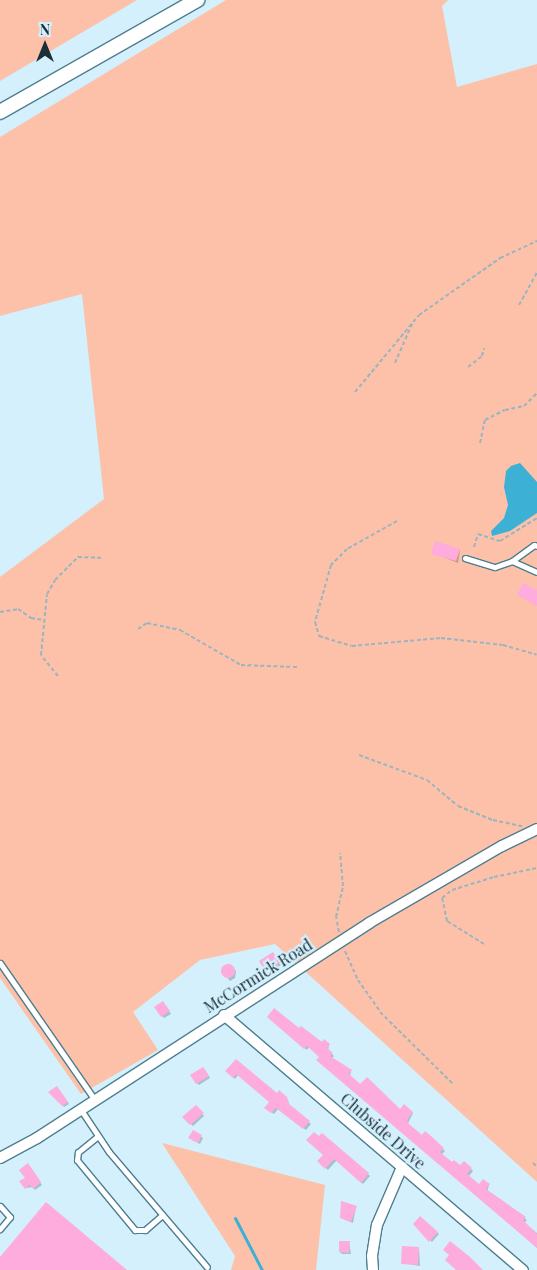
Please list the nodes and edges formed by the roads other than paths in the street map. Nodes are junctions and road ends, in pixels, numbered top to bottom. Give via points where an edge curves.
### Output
1 (197, 0) edge
2 (1, 109) edge
3 (537, 546) edge
4 (465, 558) dead end
5 (512, 561) junction
6 (537, 572) edge
7 (533, 831) edge
8 (0, 962) edge
9 (224, 1014) junction
10 (95, 1100) junction
11 (81, 1110) junction
12 (98, 1136) junction
13 (0, 1158) edge
14 (402, 1167) junction
15 (0, 1206) edge
16 (162, 1214) junction
17 (0, 1229) edge
18 (207, 1268) dead end
19 (373, 1270) edge
20 (523, 1270) edge

1 - 2 street
3 - 5 lane
4 - 5 lane via 495,567
5 - 6 lane
7 - 9 street, McCormick Road via 502,846
8 - 10 lane
9 - 10 street, McCormick Road
9 - 14 street, Clubside Drive
10 - 11 street, McCormick Road
11 - 12 lane
11 - 13 street, McCormick Road
12 - 16 lane
12 - 16 lane via 77,1154 77,1160 135,1230 145,1230
14 - 19 street via 377,1225
14 - 20 street, Clubside Drive
15 - 17 lane via 10,1217
16 - 18 lane

